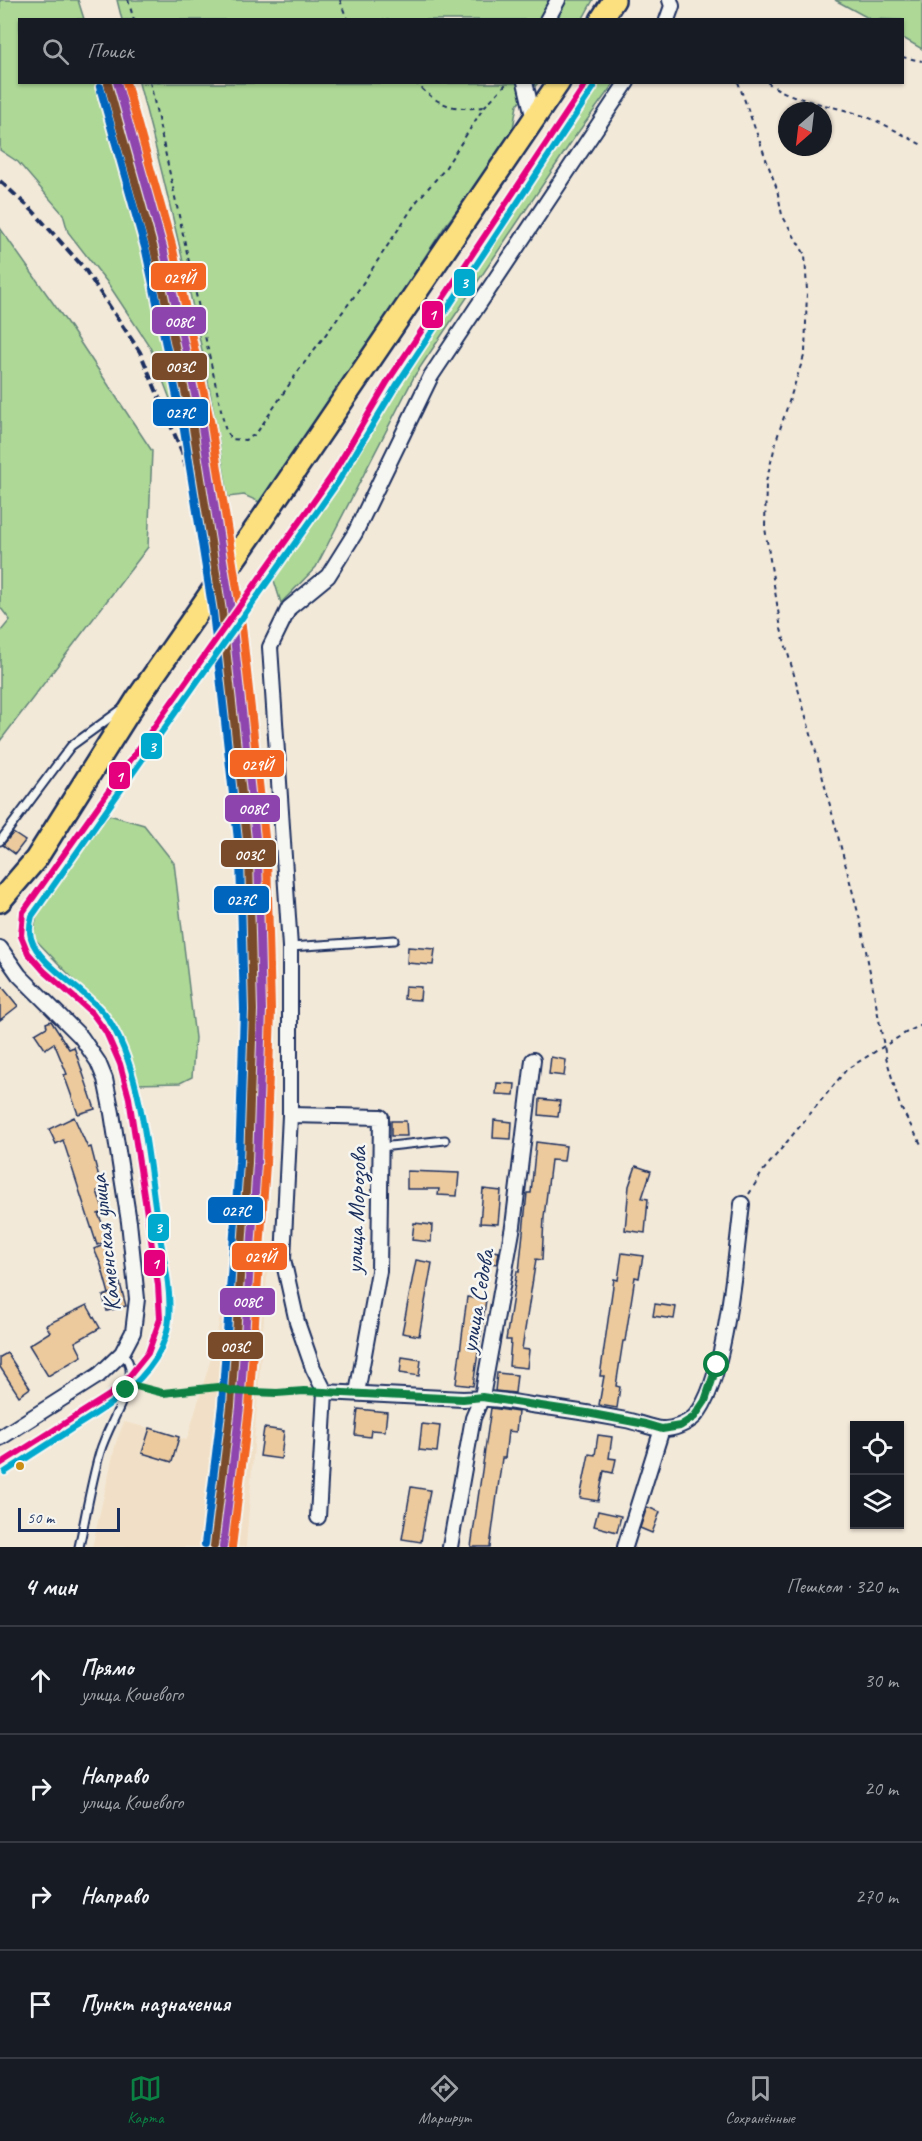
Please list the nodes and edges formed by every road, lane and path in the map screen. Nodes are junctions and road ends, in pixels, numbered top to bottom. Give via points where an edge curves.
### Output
1 (128, 0) edge
2 (340, 0) edge
3 (558, 0) edge
4 (670, 0) edge
5 (133, 18) edge
6 (348, 18) edge
7 (548, 18) edge
8 (668, 18) edge
9 (904, 57) edge
10 (922, 61) edge
11 (150, 84) edge
12 (417, 84) edge
13 (506, 84) edge
14 (525, 84) edge
15 (558, 84) edge
16 (626, 84) edge
17 (739, 84) edge
18 (770, 84) edge
19 (484, 107) junction
20 (534, 120) junction
21 (922, 145) edge
22 (136, 699) junction
23 (0, 841) edge
24 (0, 901) edge
25 (394, 940) dead end
26 (291, 947) junction
27 (0, 948) edge
28 (922, 1025) edge
29 (884, 1046) junction
30 (533, 1060) dead end
31 (290, 1115) junction
32 (444, 1140) dead end
33 (922, 1146) edge
34 (381, 1147) junction
35 (742, 1203) joint
36 (122, 1353) junction
37 (128, 1384) junction
38 (325, 1392) junction
39 (357, 1393) junction
40 (482, 1397) junction
41 (662, 1429) junction
42 (0, 1438) edge
43 (318, 1517) dead end
44 (79, 1547) edge
45 (450, 1547) edge
46 (625, 1547) edge

1 - 5 path
2 - 6 path
3 - 7 street
4 - 8 street
9 - 10 path
11 - 19 path via 225,428 231,439 245,440 256,434 417,201 444,170
12 - 19 path via 450,107
13 - 19 path
14 - 20 street
15 - 20 main road
16 - 26 street via 431,376 355,533 328,576 289,608 270,647
17 - 29 path via 777,189 782,215 805,255 805,352 766,482 765,528 781,629 861,924
18 - 21 path via 864,116
20 - 22 main road, bridge
22 - 23 lane via 71,746
22 - 24 main road via 36,859
25 - 26 lane
26 - 31 street
27 - 36 street, Каменская улица via 19,975 81,1037 105,1079 129,1222 137,1299 133,1332
28 - 29 path
29 - 33 path via 900,1106
29 - 35 path via 847,1070 763,1171
30 - 40 street, улица Седова via 513,1226
31 - 34 street, улица Морозова via 381,1117
31 - 38 street via 283,1259 297,1322
32 - 34 lane
34 - 39 street, улица Морозова via 379,1271
35 - 41 street via 728,1316 705,1401 694,1417 680,1426
36 - 37 lane via 130,1368
36 - 42 street via 99,1375
37 - 38 path via 163,1393 218,1387 232,1391
37 - 44 lane via 100,1452
38 - 39 street
38 - 43 street
39 - 40 street
40 - 41 street
40 - 45 street, улица Седова via 473,1418
41 - 46 street

